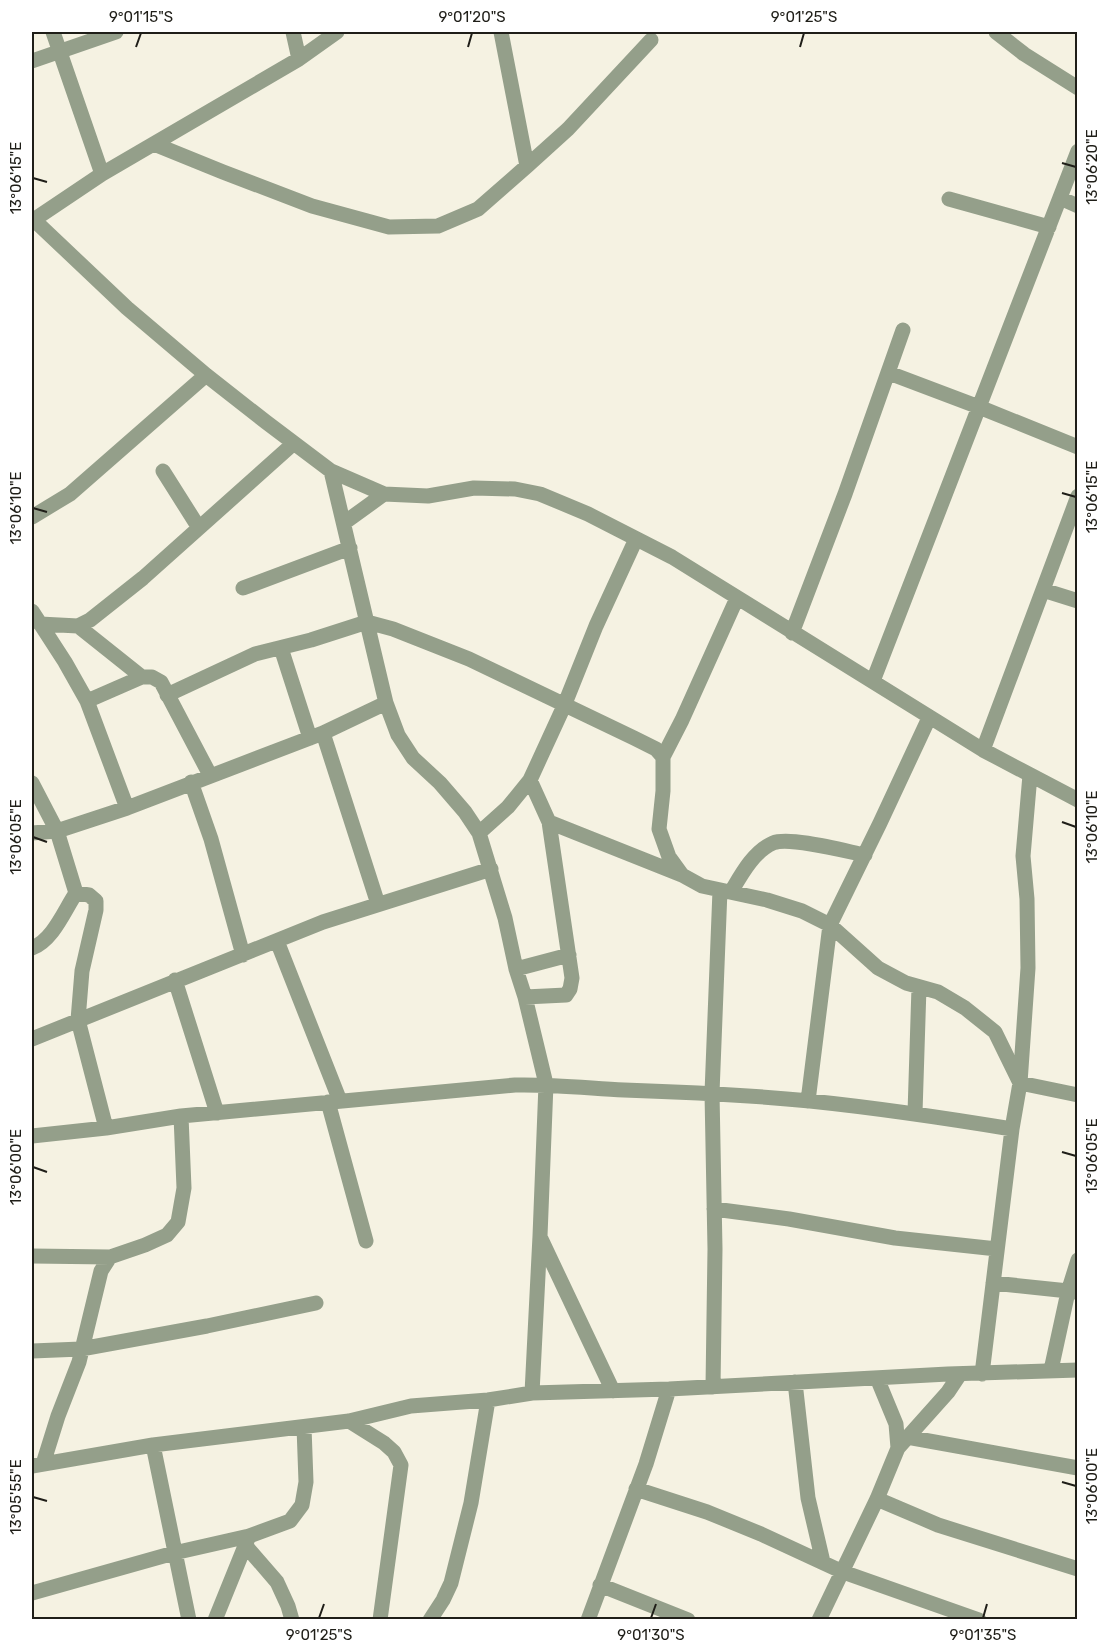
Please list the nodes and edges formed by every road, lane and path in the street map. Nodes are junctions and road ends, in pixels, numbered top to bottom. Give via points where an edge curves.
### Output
1 (53, 32) edge
2 (116, 32) edge
3 (293, 32) edge
4 (337, 32) edge
5 (501, 32) edge
6 (996, 32) edge
7 (651, 40) dead end
8 (59, 51) junction
9 (299, 59) junction
10 (32, 61) edge
11 (1077, 88) edge
12 (154, 144) junction
13 (1077, 151) edge
14 (527, 166) junction
15 (102, 174) junction
16 (1060, 198) junction
17 (949, 199) dead end
18 (1077, 206) edge
19 (33, 220) edge
20 (1049, 227) junction
21 (903, 330) dead end
22 (889, 373) junction
23 (206, 375) junction
24 (979, 407) junction
25 (294, 443) junction
26 (1077, 447) edge
27 (163, 471) dead end
28 (331, 471) junction
29 (384, 494) junction
30 (1077, 496) edge
31 (32, 517) edge
32 (344, 523) junction
33 (199, 528) junction
34 (636, 538) junction
35 (350, 548) junction
36 (243, 588) dead end
37 (1043, 590) junction
38 (737, 598) junction
39 (1077, 601) edge
40 (32, 611) edge
41 (367, 622) junction
42 (40, 624) junction
43 (78, 626) junction
44 (792, 633) junction
45 (281, 648) junction
46 (142, 677) junction
47 (873, 681) junction
48 (168, 695) junction
49 (87, 701) junction
50 (387, 703) junction
51 (564, 706) junction
52 (929, 718) junction
53 (316, 735) junction
54 (983, 750) junction
55 (663, 757) junction
56 (210, 775) junction
57 (1030, 775) junction
58 (531, 780) junction
59 (191, 782) junction
60 (32, 783) edge
61 (1077, 800) edge
62 (128, 808) junction
63 (549, 822) junction
64 (57, 831) junction
65 (32, 833) edge
66 (479, 833) junction
67 (864, 855) junction
68 (491, 869) junction
69 (682, 875) junction
70 (726, 891) junction
71 (76, 893) junction
72 (378, 904) junction
73 (830, 925) junction
74 (278, 941) junction
75 (32, 948) edge
76 (243, 955) junction
77 (569, 956) junction
78 (516, 969) junction
79 (176, 981) junction
80 (920, 987) junction
81 (525, 998) junction
82 (78, 1020) junction
83 (32, 1039) edge
84 (1020, 1083) junction
85 (546, 1084) junction
86 (712, 1094) junction
87 (1077, 1095) edge
88 (808, 1101) junction
89 (334, 1102) junction
90 (217, 1113) junction
91 (915, 1113) junction
92 (182, 1116) junction
93 (106, 1128) junction
94 (1012, 1129) junction
95 (32, 1136) edge
96 (714, 1209) junction
97 (540, 1236) junction
98 (366, 1241) dead end
99 (997, 1249) junction
100 (32, 1256) edge
101 (110, 1257) junction
102 (1077, 1260) edge
103 (993, 1283) junction
104 (1073, 1292) edge
105 (316, 1303) dead end
106 (81, 1349) junction
107 (32, 1351) edge
108 (1051, 1370) junction
109 (1077, 1370) edge
110 (960, 1374) junction
111 (982, 1374) junction
112 (877, 1378) junction
113 (795, 1383) junction
114 (713, 1387) junction
115 (669, 1389) junction
116 (613, 1391) junction
117 (532, 1393) junction
118 (488, 1400) junction
119 (349, 1421) junction
120 (304, 1427) junction
121 (902, 1442) junction
122 (153, 1445) junction
123 (37, 1465) edge
124 (1077, 1468) edge
125 (636, 1489) junction
126 (877, 1499) junction
127 (247, 1541) junction
128 (174, 1553) junction
129 (823, 1562) junction
130 (1077, 1569) edge
131 (843, 1572) junction
132 (600, 1585) junction
133 (32, 1593) edge
134 (684, 1619) edge
135 (189, 1620) edge
136 (215, 1620) edge
137 (292, 1620) edge
138 (380, 1620) edge
139 (430, 1620) edge
140 (588, 1620) edge
141 (819, 1620) edge
142 (979, 1620) edge

1 - 8 street
2 - 8 street
3 - 9 street
4 - 9 street
5 - 14 street
6 - 11 street
7 - 14 street via 568,129
8 - 10 street
8 - 15 street
9 - 12 street
12 - 14 street via 312,206 389,227 438,226 478,209
12 - 15 street
13 - 16 street
15 - 19 street
16 - 18 street
16 - 20 street
17 - 20 street
19 - 23 street
20 - 24 street
21 - 22 street
22 - 24 street
22 - 44 street
23 - 25 street
23 - 31 street via 70,494
24 - 26 street
24 - 47 street
25 - 28 street
25 - 33 street
27 - 33 street
28 - 29 street
28 - 32 street
29 - 32 street
29 - 34 street via 429,496 474,488 515,489 550,498
30 - 37 street
32 - 35 street
33 - 43 street via 143,578
34 - 38 street
34 - 51 street
35 - 36 street
35 - 41 street
37 - 39 street
37 - 54 street
38 - 44 street
38 - 55 street
40 - 42 street
41 - 45 street
41 - 50 street
41 - 51 street via 470,659
42 - 43 street
42 - 49 street
43 - 46 street
44 - 47 street
45 - 48 street via 255,654
45 - 53 street
46 - 48 street via 161,682
46 - 49 street
47 - 52 street
48 - 56 street
49 - 62 street
50 - 53 street
50 - 66 street via 398,735 413,758 440,783
51 - 55 street via 656,749
51 - 58 street
52 - 54 street
52 - 67 street
53 - 56 street
53 - 72 street
54 - 57 street
55 - 69 street via 659,829 669,857
56 - 59 street
57 - 61 street
57 - 84 street via 1023,856 1028,968
58 - 63 street
58 - 66 street
59 - 62 street
59 - 76 street
60 - 64 street
62 - 64 street
63 - 69 street
63 - 77 street
64 - 65 street
64 - 71 street
66 - 68 street
67 - 70 street via 787,840 774,842
67 - 73 street
68 - 72 street
68 - 78 street
69 - 70 street via 702,886
70 - 73 street via 767,900
70 - 86 street
71 - 75 street via 48,936
71 - 82 street via 96,901 82,971
72 - 74 street
73 - 80 street via 878,968
73 - 88 street
74 - 76 street
74 - 89 street
76 - 79 street
77 - 78 street
77 - 81 street via 572,978 566,995
78 - 81 street
79 - 82 street
79 - 90 street
80 - 84 street via 938,992 995,1032
80 - 91 street
81 - 85 street
82 - 83 street
82 - 93 street
84 - 87 street
84 - 94 street
85 - 86 street
85 - 89 street
85 - 97 street
86 - 88 street
86 - 96 street
88 - 91 street
89 - 90 street
89 - 98 street
90 - 92 street
91 - 94 street
92 - 93 street
92 - 101 street via 184,1188 178,1222 167,1235
93 - 95 street
94 - 99 street
96 - 99 street via 895,1238
96 - 114 street
97 - 116 street
97 - 117 street
99 - 103 street
100 - 101 street
101 - 106 street via 101,1271
102 - 104 street
103 - 104 street
103 - 111 street
104 - 108 street
105 - 106 street
106 - 107 street
106 - 123 street
108 - 109 street
108 - 111 street
110 - 111 street
110 - 112 street
110 - 121 street
112 - 113 street
112 - 121 street
113 - 114 street
113 - 129 street via 808,1498
114 - 115 street
115 - 116 street
115 - 125 street
116 - 117 street
117 - 118 street
118 - 119 street via 411,1406
118 - 139 street via 471,1503 451,1582
119 - 120 street
119 - 138 street via 384,1443 401,1465
120 - 122 street
120 - 127 street via 306,1482 302,1505 290,1521
121 - 124 street
121 - 126 street
122 - 123 street
122 - 128 street
125 - 129 street via 707,1512
125 - 132 street
126 - 130 street via 938,1526
126 - 131 street
127 - 128 street
127 - 136 street
127 - 137 street via 277,1582
128 - 133 street
128 - 135 street
129 - 131 street
131 - 141 street
131 - 142 street
132 - 134 street
132 - 140 street

